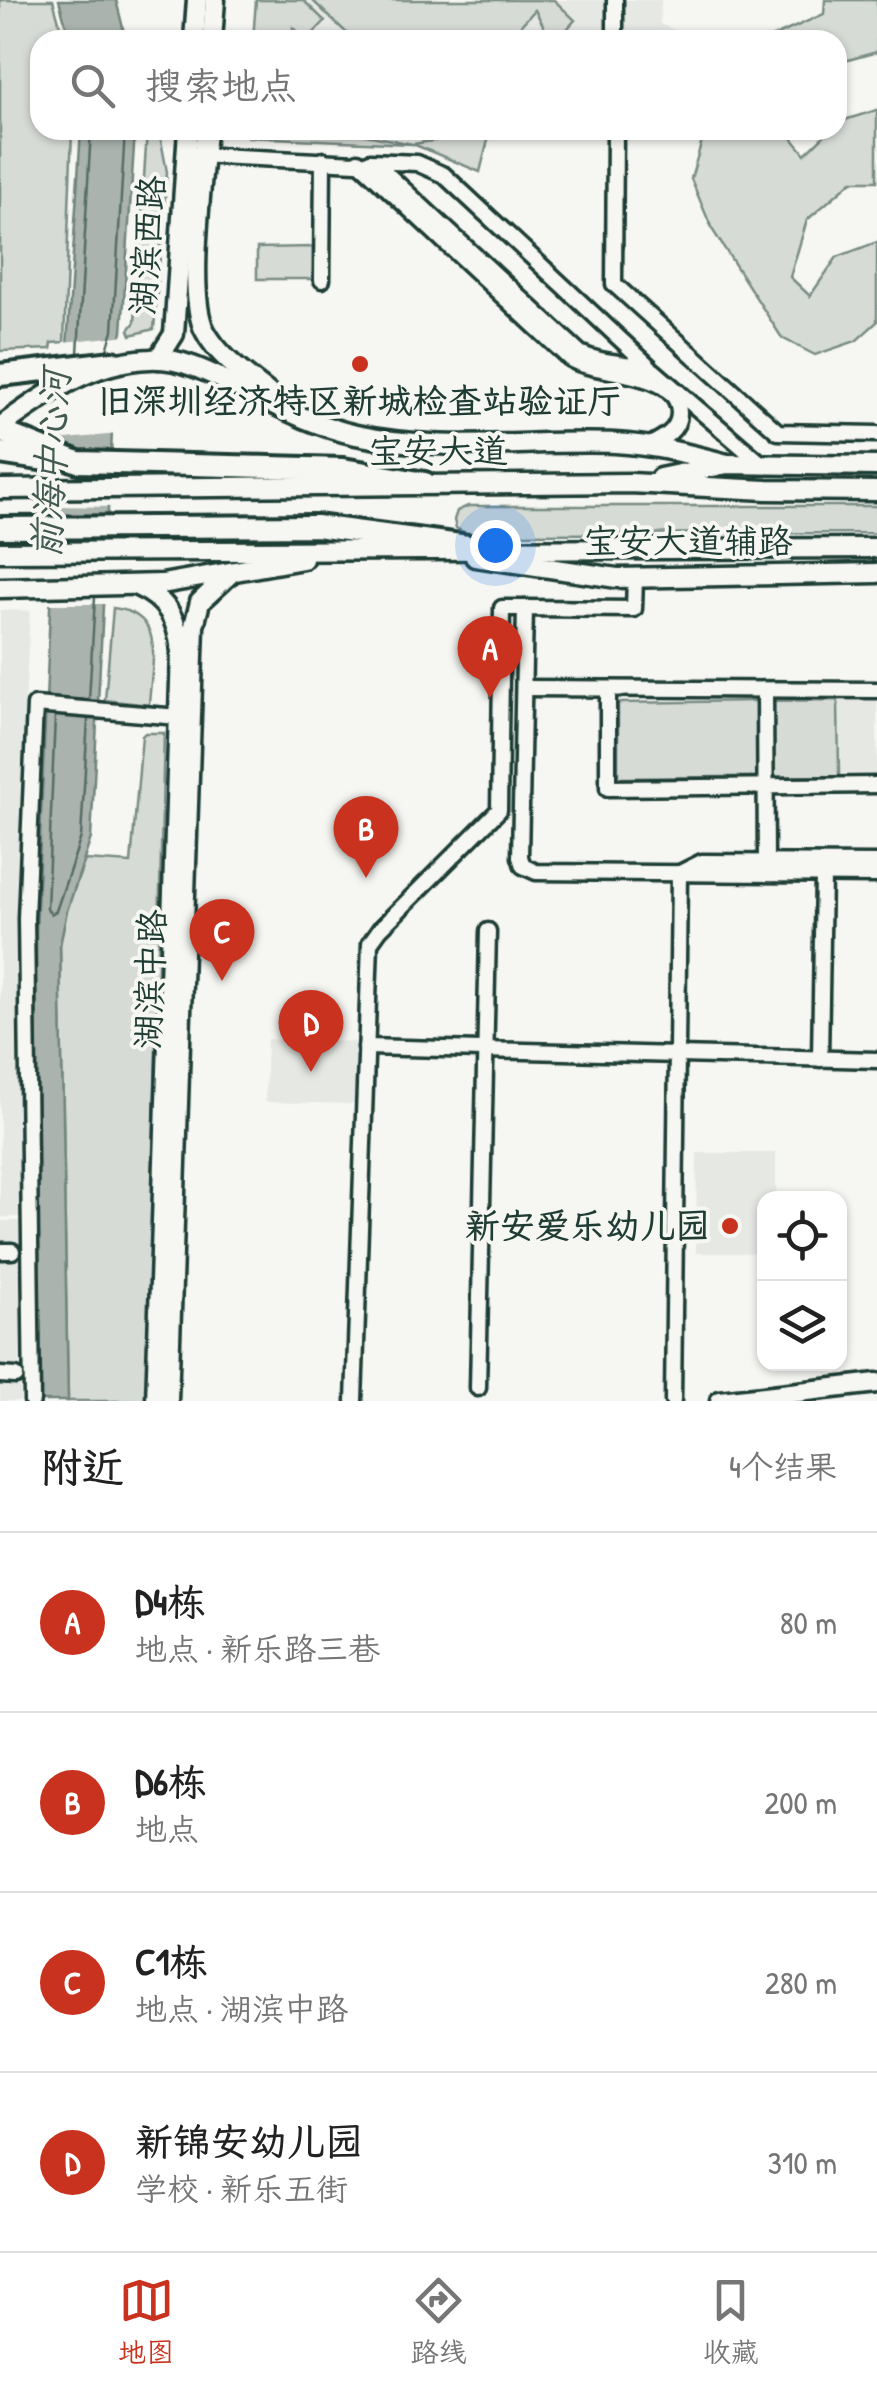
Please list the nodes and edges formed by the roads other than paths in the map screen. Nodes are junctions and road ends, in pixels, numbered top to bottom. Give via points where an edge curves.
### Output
1 (197, 0) edge
2 (215, 0) edge
3 (616, 0) edge
4 (195, 30) edge
5 (213, 30) edge
6 (615, 30) edge
7 (191, 140) edge
8 (202, 140) edge
9 (615, 140) edge
10 (195, 155) junction
11 (323, 160) junction
12 (364, 161) junction
13 (189, 258) junction
14 (322, 280) dead end
15 (154, 359) junction
16 (114, 362) junction
17 (654, 371) junction
18 (0, 375) edge
19 (297, 414) junction
20 (0, 429) edge
21 (877, 434) edge
22 (647, 446) junction
23 (0, 453) edge
24 (78, 462) junction
25 (727, 464) junction
26 (762, 465) junction
27 (877, 466) edge
28 (144, 476) junction
29 (424, 483) joint
30 (630, 483) junction
31 (0, 489) edge
32 (877, 491) edge
33 (0, 528) edge
34 (483, 548) junction
35 (877, 548) edge
36 (343, 551) junction
37 (440, 551) junction
38 (0, 552) edge
39 (877, 573) edge
40 (230, 574) junction
41 (635, 578) junction
42 (0, 580) edge
43 (136, 586) junction
44 (36, 587) junction
45 (0, 588) edge
46 (525, 608) junction
47 (186, 679) junction
48 (524, 688) junction
49 (608, 689) junction
50 (765, 690) junction
51 (877, 690) edge
52 (179, 717) junction
53 (877, 785) edge
54 (766, 786) junction
55 (766, 862) junction
56 (877, 863) edge
57 (679, 874) junction
58 (823, 875) junction
59 (877, 875) edge
60 (488, 930) dead end
61 (366, 1047) junction
62 (486, 1050) junction
63 (677, 1055) junction
64 (820, 1059) junction
65 (877, 1060) edge
66 (877, 1383) edge
67 (478, 1388) dead end
68 (812, 1396) edge
69 (32, 1401) edge
70 (156, 1401) edge
71 (168, 1401) edge
72 (354, 1401) edge
73 (673, 1401) edge
74 (720, 1401) edge

1 - 4 main road
2 - 5 main road
3 - 6 street
7 - 10 main road, 湖滨西路
8 - 10 main road, 湖滨西路
9 - 21 street via 614,284 778,432
10 - 11 street
10 - 13 main road, 湖滨西路
11 - 12 street
11 - 14 street
12 - 17 street via 382,168 580,354
12 - 17 street via 417,162 444,175
12 - 22 street via 570,359 591,370 642,377 672,394 677,424
13 - 15 main road, 湖滨西路 via 174,334
13 - 19 main road, 湖滨西路 via 208,336
15 - 16 main road
15 - 19 main road via 213,375
16 - 18 highway
16 - 20 main road via 49,393
17 - 26 street
19 - 22 main road via 353,434 423,444
20 - 24 highway
22 - 25 main road
23 - 24 highway
24 - 28 highway
25 - 26 main road
25 - 30 main road
26 - 27 main road
28 - 29 highway via 343,469
28 - 31 main road
29 - 30 main road, 宝安大道
30 - 32 main road, 宝安大道
33 - 34 highway via 316,526
34 - 35 main road
34 - 37 main road
36 - 37 main road
36 - 38 main road
36 - 40 main road
37 - 41 main road, 宝安大道辅路
39 - 41 main road, 宝安大道辅路
40 - 43 main road
40 - 47 main road, 湖滨中路 via 196,608
41 - 46 street via 634,609
42 - 44 main road
43 - 44 main road
43 - 47 main road, 湖滨中路 via 159,599 174,619
44 - 45 main road
46 - 48 street
46 - 61 street via 502,608 499,810 374,936
47 - 52 main road, 湖滨中路
47 - 71 main road, 湖滨中路
48 - 49 street
48 - 57 street via 524,866 536,872
49 - 50 street
49 - 54 street via 608,788
50 - 51 street
50 - 54 street
52 - 69 street via 38,705 26,918
52 - 70 main road, 湖滨中路
53 - 54 street
54 - 55 street
55 - 56 street
55 - 57 street via 702,862
57 - 58 street
57 - 63 street
58 - 59 street
58 - 64 street
60 - 62 street
61 - 62 street
61 - 72 street
62 - 63 street
62 - 67 street
63 - 64 street
63 - 73 street
64 - 65 street
66 - 68 main road
68 - 74 main road

